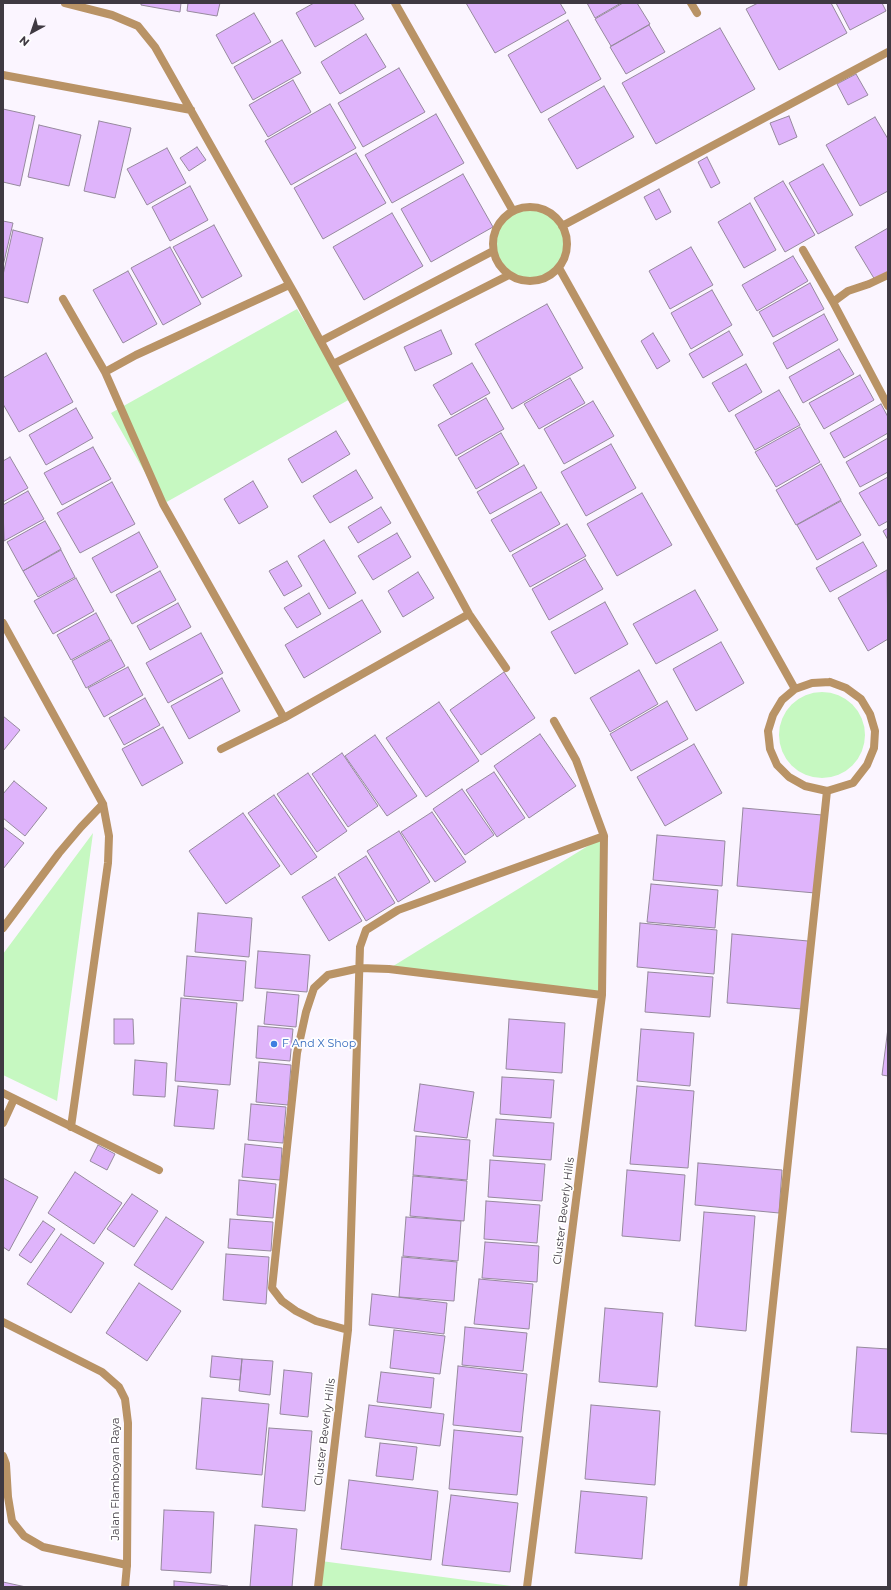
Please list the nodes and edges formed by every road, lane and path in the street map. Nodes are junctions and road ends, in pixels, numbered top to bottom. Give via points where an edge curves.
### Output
1 (65, 3) edge
2 (395, 3) edge
3 (691, 3) edge
4 (697, 13) dead end
5 (888, 52) edge
6 (3, 74) edge
7 (191, 110) junction
8 (513, 211) junction
9 (562, 226) junction
10 (803, 250) dead end
11 (493, 251) junction
12 (559, 268) junction
13 (509, 275) junction
14 (888, 275) edge
15 (289, 285) junction
16 (63, 299) dead end
17 (833, 302) junction
18 (321, 341) junction
19 (333, 364) junction
20 (105, 372) junction
21 (888, 406) edge
22 (469, 614) junction
23 (3, 623) edge
24 (506, 668) dead end
25 (795, 689) junction
26 (284, 718) junction
27 (554, 721) dead end
28 (221, 749) dead end
29 (827, 791) junction
30 (103, 804) junction
31 (604, 836) junction
32 (3, 928) edge
33 (360, 968) junction
34 (602, 995) junction
35 (3, 1093) edge
36 (14, 1099) junction
37 (3, 1123) edge
38 (71, 1127) junction
39 (159, 1170) dead end
40 (3, 1322) edge
41 (348, 1330) junction
42 (3, 1456) edge
43 (127, 1565) junction
44 (125, 1587) edge
45 (318, 1587) edge
46 (527, 1587) edge
47 (743, 1587) edge

1 - 7 street via 112,15 138,26 155,47
2 - 8 street
3 - 4 street
5 - 9 street
6 - 7 street
7 - 15 street
8 - 9 street via 524,207 546,210 556,217
8 - 11 street via 496,227
9 - 12 street via 568,247
10 - 17 street
11 - 13 street via 501,269
11 - 18 street
12 - 13 street via 541,280 530,282
12 - 25 street
13 - 19 street
14 - 17 street via 848,291
15 - 18 street
15 - 20 street via 136,355
16 - 20 street
17 - 21 street
18 - 19 street
19 - 22 street
20 - 26 street via 163,504
22 - 24 street
22 - 26 street
23 - 30 street
25 - 29 street via 782,700 773,714 768,732 770,749 777,765 789,777 805,786
25 - 29 street via 812,683 830,682 846,688 861,699 870,714 875,731 874,748 867,765 853,783
26 - 28 street
27 - 31 street via 576,760
29 - 47 street
30 - 32 street via 59,853
30 - 38 street via 109,836 108,863
31 - 33 street, Cluster Beverly Hills via 398,910 366,930 360,948
31 - 34 street, Cluster Beverly Hills
33 - 34 street via 389,969
33 - 41 street, Cluster Beverly Hills
33 - 41 street via 328,975 314,988 306,1012 297,1053 272,1288 282,1301 296,1311 316,1321
34 - 46 street, Cluster Beverly Hills
35 - 36 street
36 - 37 street
36 - 38 street
38 - 39 street
40 - 43 street, Jalan Flamboyan Raya via 102,1372 119,1387 125,1399 128,1423
41 - 45 street, Cluster Beverly Hills
42 - 43 street via 12,1521 24,1536 44,1547
43 - 44 street, Jalan Flamboyan Raya

